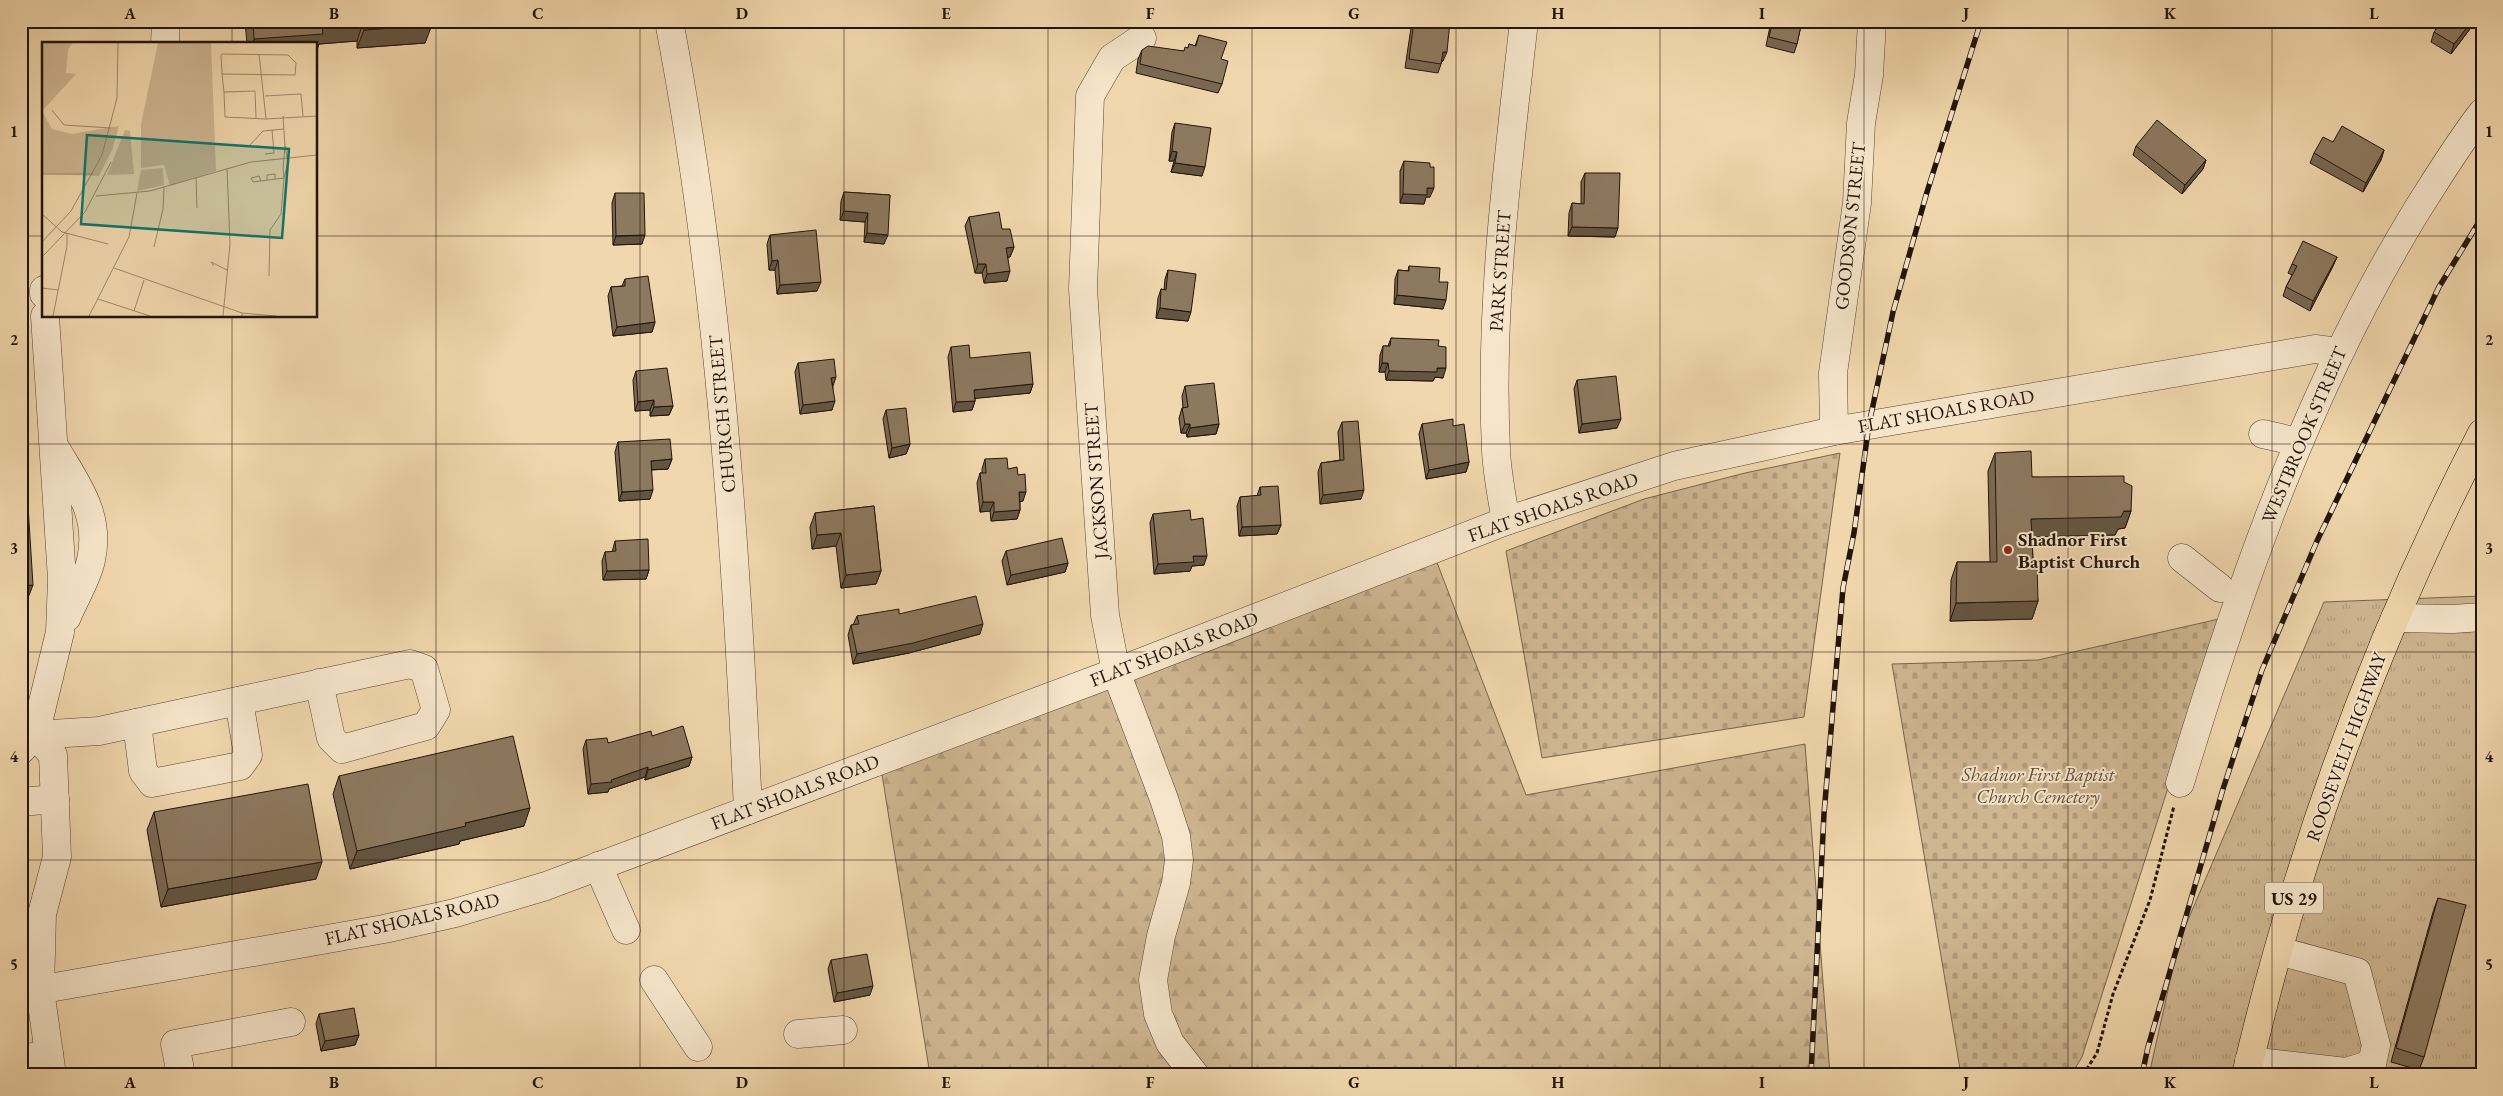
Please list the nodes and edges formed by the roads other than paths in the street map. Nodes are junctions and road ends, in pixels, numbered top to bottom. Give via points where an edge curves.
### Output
1 (166, 21) edge
2 (669, 21) edge
3 (1524, 21) edge
4 (1872, 21) edge
5 (1142, 38) dead end
6 (165, 42) edge
7 (2482, 112) edge
8 (45, 318) edge
9 (2338, 352) junction
10 (1834, 431) junction
11 (2482, 433) edge
12 (2262, 434) dead end
13 (2298, 442) junction
14 (1506, 521) junction
15 (2182, 558) dead end
16 (2224, 588) junction
17 (2482, 617) edge
18 (2394, 618) junction
19 (1116, 672) junction
20 (319, 684) dead end
21 (239, 701) junction
22 (137, 723) junction
23 (28, 743) edge
24 (2180, 784) road end
25 (55, 799) junction
26 (21, 802) edge
27 (748, 810) junction
28 (598, 866) junction
29 (626, 930) dead end
30 (2279, 951) junction
31 (654, 980) dead end
32 (31, 991) edge
33 (291, 1022) dead end
34 (843, 1030) dead end
35 (798, 1034) dead end
36 (698, 1047) dead end
37 (38, 1064) edge
38 (2248, 1068) edge
39 (181, 1075) edge
40 (1195, 1075) edge

1 - 6 street
2 - 27 street, CHURCH STREET via 688,121 723,405
3 - 14 street, PARK STREET via 1498,251 1494,380 1496,443
4 - 10 street, GOODSON STREET via 1869,75 1861,123 1857,203 1833,373
5 - 19 street, JACKSON STREET via 1112,58 1090,96 1083,289 1105,615
7 - 9 street, WESTBROOK STREET via 2392,252
8 - 23 street via 62,579 60,632
9 - 10 street, FLAT SHOALS ROAD via 2314,349
9 - 13 street, WESTBROOK STREET
10 - 14 street, FLAT SHOALS ROAD via 1674,466
11 - 18 main road, ROOSEVELT HIGHWAY / US 29
12 - 13 street
13 - 16 street, WESTBROOK STREET
14 - 19 street, FLAT SHOALS ROAD
15 - 16 street
16 - 24 street, WESTBROOK STREET via 2220,651
17 - 18 street
18 - 30 main road, ROOSEVELT HIGHWAY / US 29 via 2326,797
19 - 27 street, FLAT SHOALS ROAD
19 - 40 street, JACKSON STREET via 1176,836 1179,860 1176,883 1160,936 1153,980 1158,1014 1170,1043
20 - 21 street
21 - 22 street
21 - 22 street via 248,755 240,766 152,783 143,771
22 - 23 street
23 - 25 street via 53,755
25 - 26 street
25 - 32 street via 57,857 42,914
27 - 28 street, FLAT SHOALS ROAD
28 - 29 street
28 - 32 street, FLAT SHOALS ROAD via 546,886 455,913 384,929
30 - 38 main road, ROOSEVELT HIGHWAY / US 29
30 - 38 street via 2357,972 2376,1045 2372,1064 2346,1072
31 - 36 street
32 - 37 street
33 - 39 street via 175,1044
34 - 35 street

